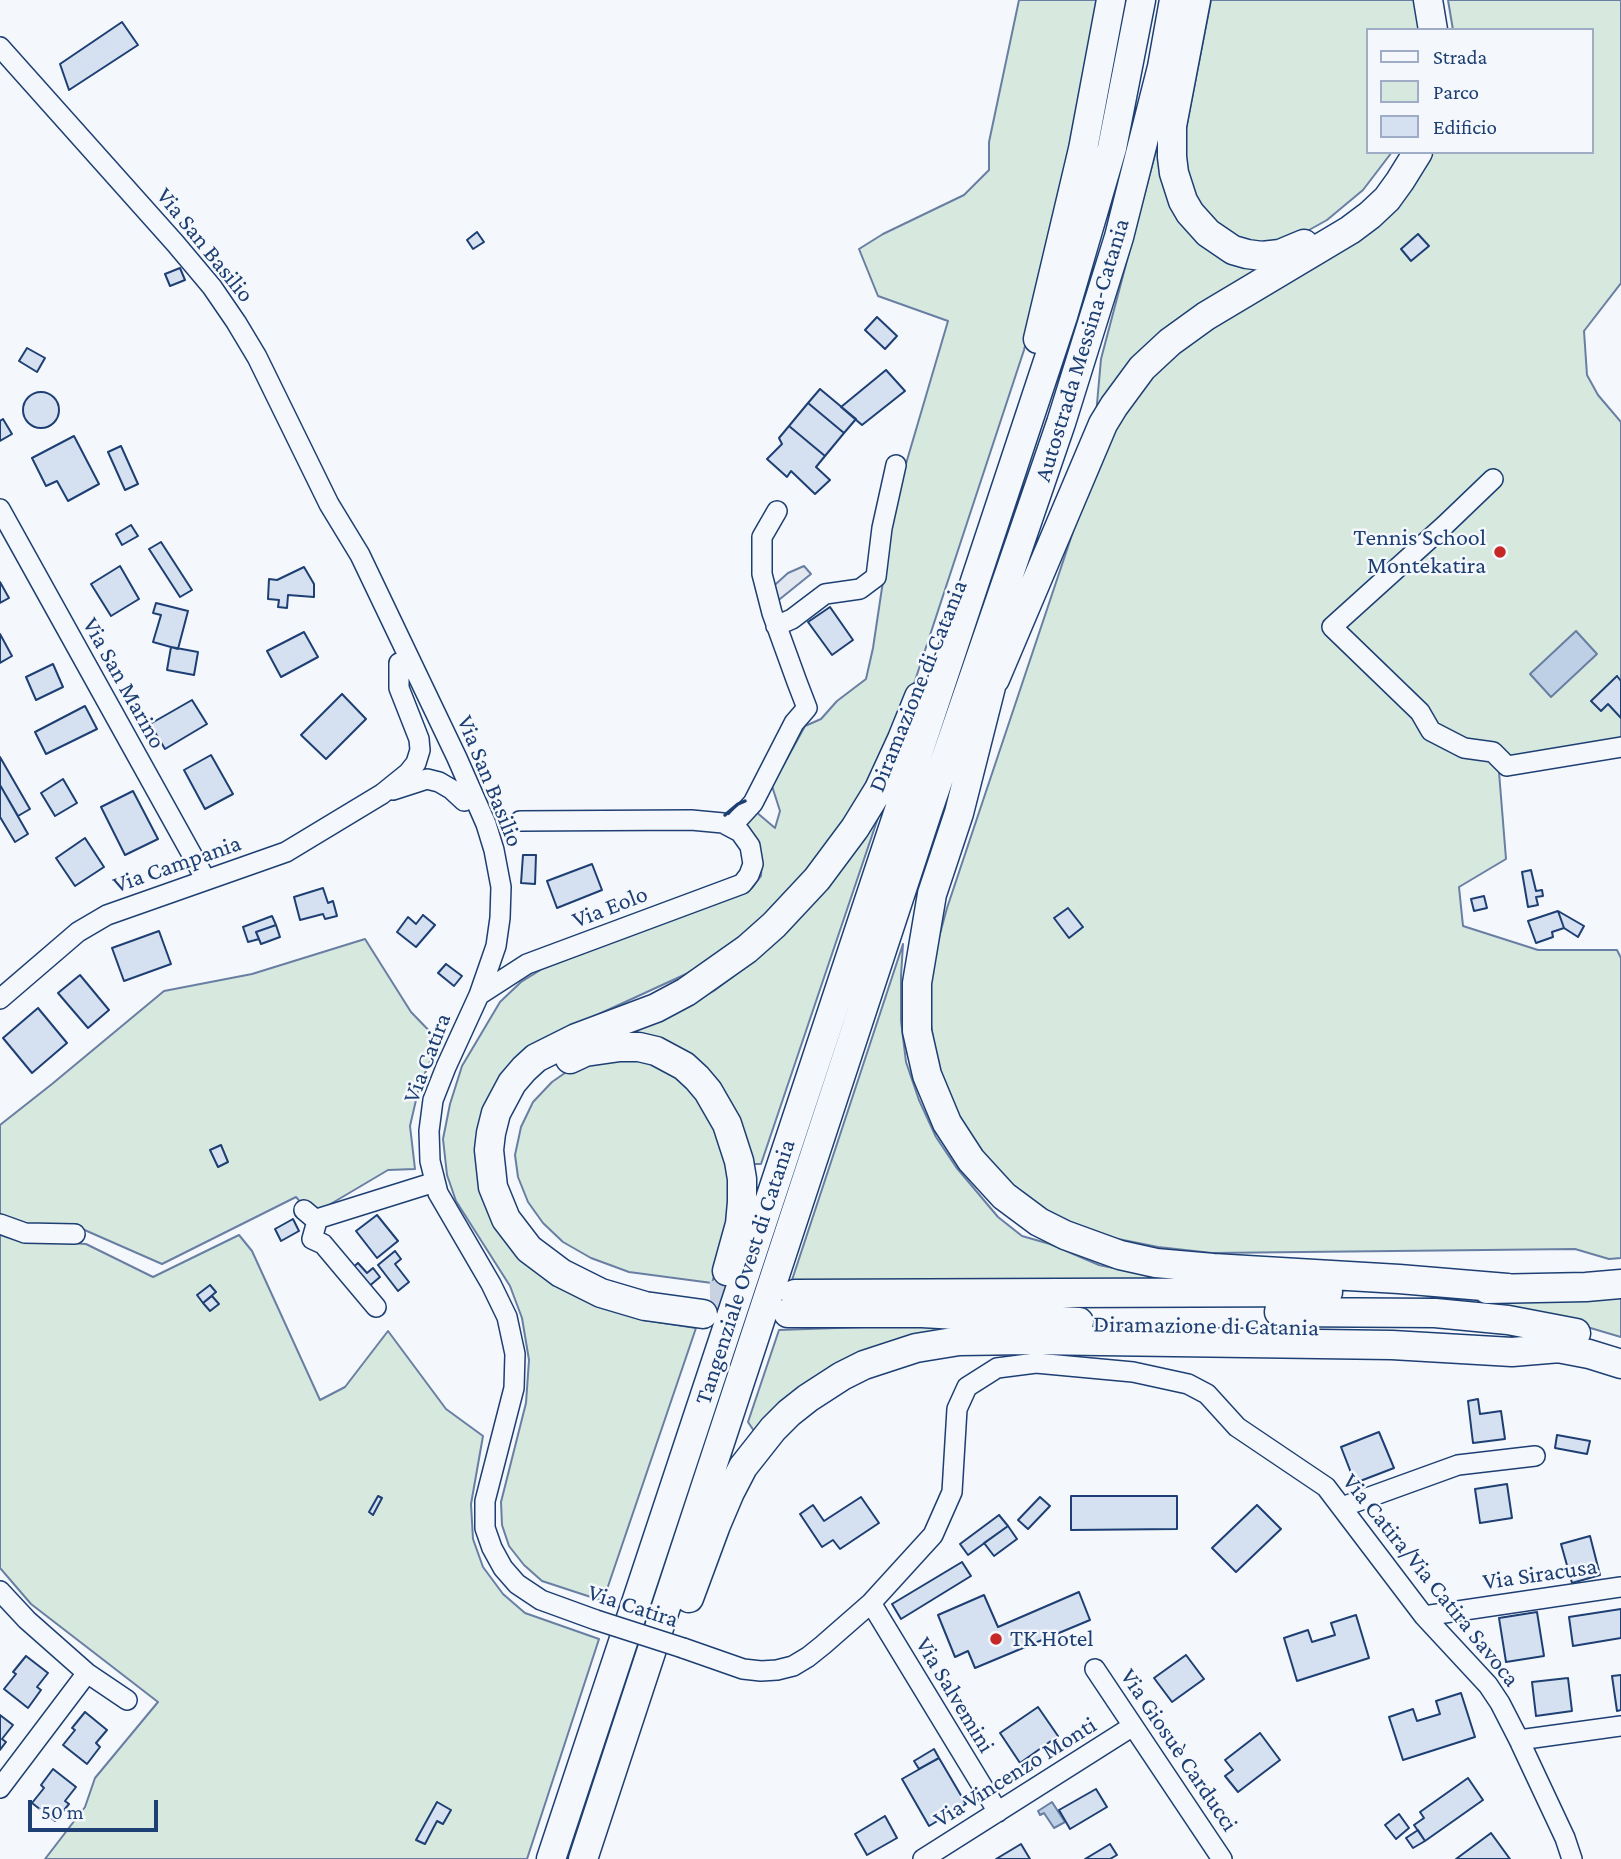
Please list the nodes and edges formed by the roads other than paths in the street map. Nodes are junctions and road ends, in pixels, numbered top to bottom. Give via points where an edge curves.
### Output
1 (1111, 0) edge
2 (1141, 0) edge
3 (1174, 0) edge
4 (1196, 0) edge
5 (1428, 0) edge
6 (1439, 0) edge
7 (1433, 28) edge
8 (1443, 28) edge
9 (0, 47) edge
10 (1405, 154) edge
11 (1417, 154) edge
12 (1017, 453) junction
13 (896, 464) dead end
14 (1493, 478) dead end
15 (1002, 498) junction
16 (329, 504) junction
17 (0, 509) edge
18 (777, 511) dead end
19 (776, 626) junction
20 (399, 663) junction
21 (941, 686) joint
22 (977, 697) junction
23 (1621, 747) edge
24 (382, 794) junction
25 (464, 801) junction
26 (520, 821) dead end
27 (727, 825) junction
28 (206, 880) junction
29 (479, 995) junction
30 (0, 999) edge
31 (435, 1182) junction
32 (0, 1224) edge
33 (75, 1234) dead end
34 (1621, 1268) edge
35 (1399, 1279) junction
36 (1621, 1284) edge
37 (1507, 1289) junction
38 (1289, 1292) junction
39 (376, 1307) dead end
40 (922, 1313) junction
41 (1621, 1344) edge
42 (1560, 1348) junction
43 (1621, 1364) edge
44 (1188, 1384) joint
45 (1535, 1456) dead end
46 (1342, 1507) junction
47 (647, 1567) junction
48 (1621, 1587) edge
49 (0, 1591) edge
50 (871, 1603) junction
51 (1424, 1616) junction
52 (1095, 1669) dead end
53 (87, 1673) junction
54 (127, 1700) dead end
55 (1133, 1726) junction
56 (1621, 1726) edge
57 (1519, 1740) junction
58 (0, 1788) edge
59 (998, 1812) junction
60 (596, 1819) junction
61 (551, 1859) edge
62 (583, 1859) edge
63 (923, 1859) edge
64 (1222, 1859) edge
65 (1572, 1859) edge

1 - 12 highway via 1083,149 1026,386
2 - 12 highway, Autostrada Messina-Catania via 1112,148
3 - 22 highway, Autostrada Messina-Catania via 1119,237
4 - 10 highway via 1172,126 1172,157 1184,201 1198,223 1219,242 1262,256 1295,249 1344,223 1363,207
5 - 7 highway
6 - 8 highway
9 - 16 street, Via San Basilio via 212,287 257,357
11 - 22 highway via 1387,199 1350,230 1206,316 1142,368 1103,424
12 - 15 highway, Autostrada Messina-Catania
13 - 19 street via 876,577 860,589 825,594
14 - 23 street via 1332,627 1420,712 1431,731 1464,748 1493,752 1507,765
15 - 21 highway, Autostrada Messina-Catania
15 - 47 highway, Diramazione di Catania via 960,579 919,697 878,789 817,879 747,949 686,992 537,1058 512,1083 496,1113 489,1150 493,1188 506,1219 529,1249 561,1273 601,1293 645,1306 707,1304 608,1278 569,1260 531,1225 511,1184 507,1154 521,1105 554,1068 585,1052 620,1046 656,1051 684,1066 719,1107 727,1124 739,1161 740,1224 667,1455
16 - 20 street, Via San Basilio via 348,557
16 - 29 street, Via San Basilio via 360,555 424,687 494,850 501,887 500,918 496,947
17 - 28 street, Via San Marino
18 - 19 street via 762,537 762,573
19 - 27 street via 807,708 794,723 753,803
20 - 24 street via 399,688 420,750 408,773
20 - 25 street, Via San Basilio
21 - 47 highway, Tangenziale Ovest di Catania
22 - 35 highway via 959,813 932,894 916,983 917,1031 927,1075 947,1123 971,1160 1004,1196 1039,1222 1120,1255 1213,1268
22 - 60 highway, Tangenziale Ovest di Catania via 928,813
24 - 25 street via 427,779
24 - 28 street, Via Campania via 286,852
25 - 29 street, Via San Basilio via 483,851 489,888
26 - 27 street via 691,820
27 - 29 street, Via Eolo via 740,832 750,846 753,864 742,884 527,964
28 - 30 street, Via Campania via 107,915 78,932
29 - 31 street, Via Catira via 433,1100 429,1131
31 - 39 street via 320,1218 311,1216 312,1239 324,1244
31 - 50 street, Via Catira, bridge via 507,1317 515,1354 514,1388 485,1501 485,1528 503,1568 517,1584 541,1600 743,1669 793,1666
32 - 33 street via 26,1233
34 - 35 highway
35 - 37 highway
35 - 38 highway
36 - 37 highway, Diramazione di Catania
37 - 38 highway, Diramazione di Catania
38 - 40 highway, Diramazione di Catania via 792,1303
40 - 41 highway via 1435,1313 1548,1327
40 - 42 highway, Diramazione di Catania via 1105,1324 1435,1331
42 - 43 highway, Diramazione di Catania
42 - 60 highway via 1512,1352 1392,1345 978,1340 916,1348 864,1365 789,1413 743,1467 702,1561 634,1756
44 - 46 street, Via Catira/Via Catira Savoca via 1207,1394 1237,1427 1326,1487
44 - 50 street, Via Catira via 1133,1372 1036,1363 998,1368 967,1387 957,1409 952,1492 933,1535
45 - 46 street via 1458,1465
46 - 51 street, Via Catira/Via Catira Savoca
47 - 61 highway, Tangenziale Ovest di Catania
48 - 51 street, Via Siracusa
49 - 53 street
50 - 59 street, Via Salvemini
51 - 57 street, Via Catira/Via Catira Savoca via 1488,1685
52 - 55 street, Via Giosuè Carducci
53 - 54 street
53 - 58 street
55 - 59 street, Via Vincenzo Monti
55 - 64 street, Via Giosuè Carducci
56 - 57 street
57 - 65 street, Via Catira/Via Catira Savoca
59 - 63 street, Via Vincenzo Monti
60 - 62 highway, Tangenziale Ovest di Catania

